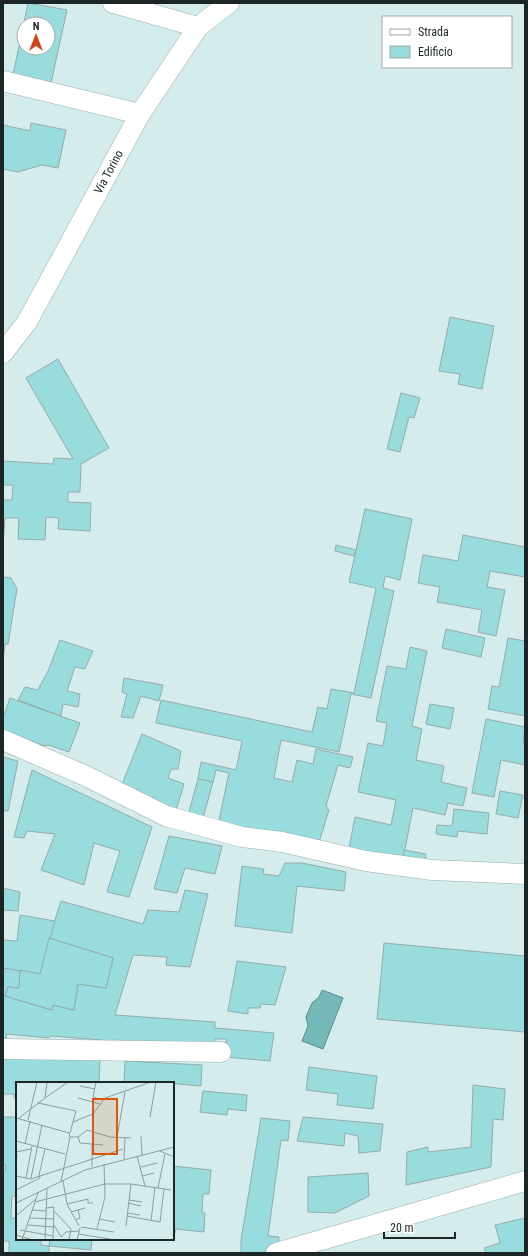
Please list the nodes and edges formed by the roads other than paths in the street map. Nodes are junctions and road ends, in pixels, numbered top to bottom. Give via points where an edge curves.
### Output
1 (113, 3) edge
2 (229, 3) edge
3 (198, 27) junction
4 (3, 81) edge
5 (140, 114) junction
6 (3, 353) edge
7 (3, 740) edge
8 (525, 873) edge
9 (3, 1049) edge
10 (221, 1052) dead end
11 (525, 1181) edge
12 (276, 1253) edge

1 - 3 street
2 - 3 street, Via Torino
3 - 5 street, Via Torino
4 - 5 street
5 - 6 street, Via Torino via 27,322
7 - 8 street via 86,776 166,816 242,837 282,842 366,861 432,870
9 - 10 street
11 - 12 street

